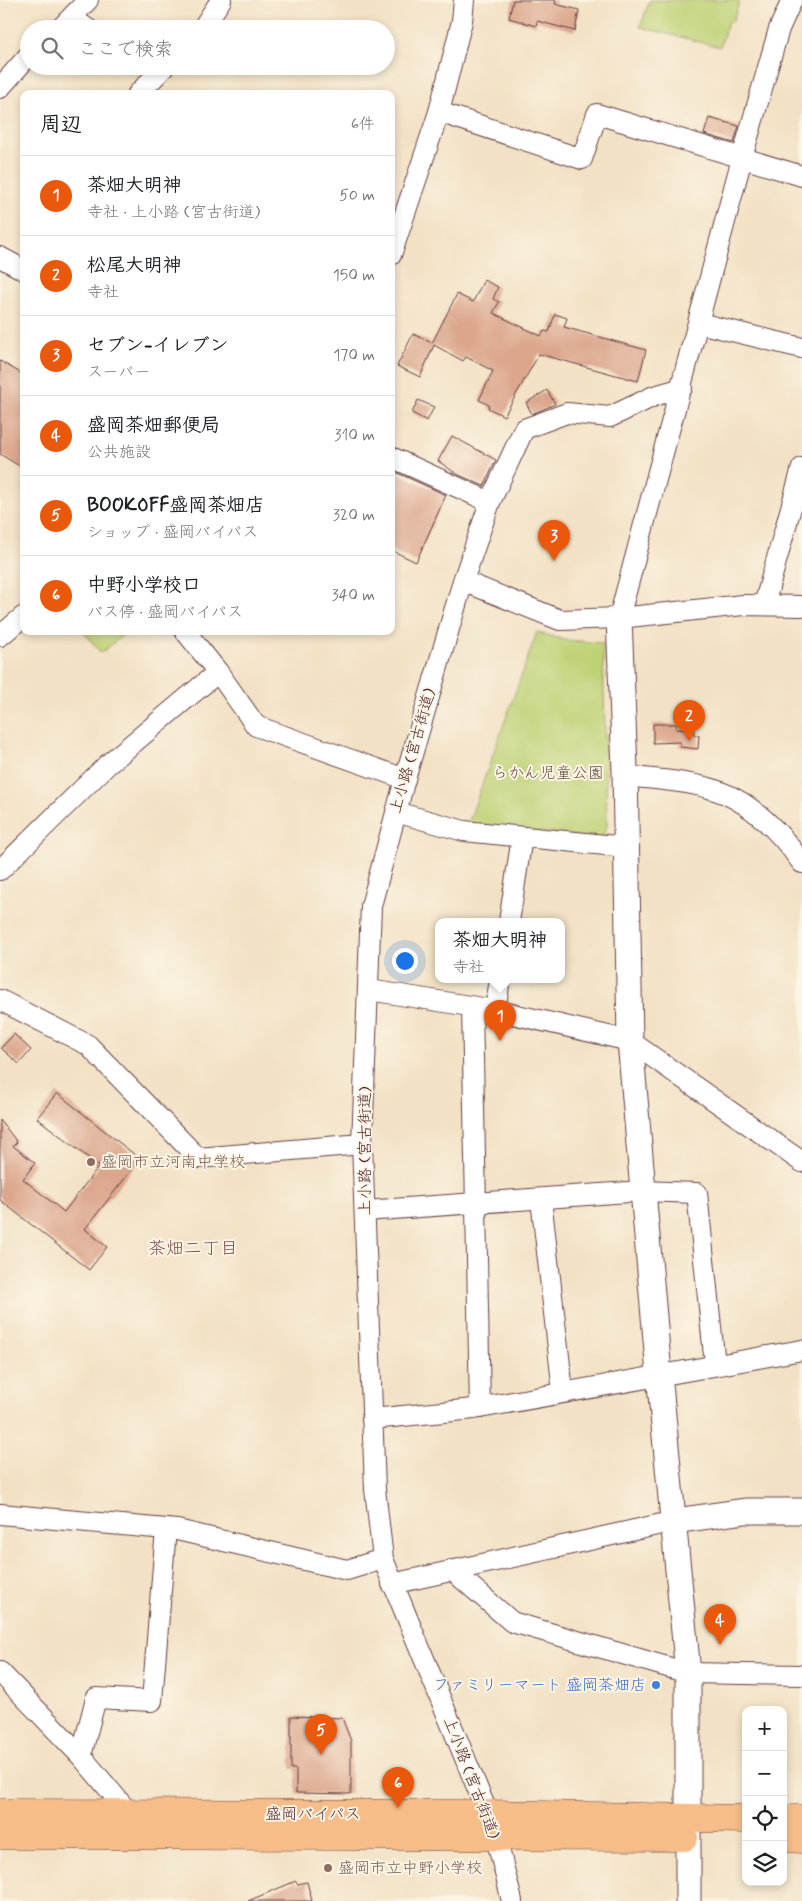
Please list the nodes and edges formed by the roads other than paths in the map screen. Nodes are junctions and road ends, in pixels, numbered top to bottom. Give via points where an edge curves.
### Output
1 (88, 0) edge
2 (221, 0) edge
3 (464, 0) edge
4 (792, 0) edge
5 (76, 20) edge
6 (208, 20) edge
7 (20, 65) edge
8 (151, 75) edge
9 (0, 88) edge
10 (141, 90) edge
11 (439, 112) junction
12 (742, 158) junction
13 (802, 176) edge
14 (395, 243) edge
15 (0, 256) edge
16 (20, 268) edge
17 (699, 322) junction
18 (802, 348) edge
19 (682, 388) junction
20 (395, 459) edge
21 (802, 468) edge
22 (490, 502) junction
23 (462, 581) junction
24 (764, 605) junction
25 (802, 606) edge
26 (619, 618) junction
27 (20, 619) edge
28 (188, 635) edge
29 (0, 636) edge
30 (218, 672) junction
31 (625, 776) junction
32 (404, 779) junction
33 (396, 812) junction
34 (522, 837) junction
35 (626, 847) junction
36 (802, 863) edge
37 (0, 870) edge
38 (510, 918) edge
39 (500, 983) edge
40 (368, 990) junction
41 (0, 1001) edge
42 (472, 1007) junction
43 (495, 1010) junction
44 (630, 1041) junction
45 (362, 1144) junction
46 (802, 1162) edge
47 (642, 1191) junction
48 (541, 1199) junction
49 (476, 1203) junction
50 (365, 1211) junction
51 (802, 1350) edge
52 (715, 1365) junction
53 (658, 1374) junction
54 (562, 1392) junction
55 (480, 1408) junction
56 (372, 1418) junction
57 (802, 1511) edge
58 (0, 1514) edge
59 (674, 1521) junction
60 (166, 1529) junction
61 (383, 1559) junction
62 (452, 1570) junction
63 (392, 1584) junction
64 (0, 1672) edge
65 (688, 1673) junction
66 (802, 1675) edge
67 (81, 1756) junction
68 (0, 1813) edge
69 (129, 1813) junction
70 (787, 1819) edge
71 (802, 1819) edge
72 (742, 1820) edge
73 (492, 1826) junction
74 (688, 1828) junction
75 (0, 1835) edge
76 (742, 1837) edge
77 (787, 1838) edge
78 (802, 1839) edge
79 (512, 1901) edge
80 (688, 1901) edge

1 - 5 street
2 - 6 street
3 - 11 street via 462,21
4 - 12 street via 779,28
7 - 9 street
8 - 10 street
11 - 12 street via 582,159 597,114
11 - 14 street
12 - 13 street
12 - 17 street
15 - 16 street
17 - 18 street
17 - 19 street
19 - 22 street, 上小路 (宮古街道) via 654,396 610,418 567,413 524,429
19 - 26 street
20 - 22 street
21 - 24 street
22 - 23 street, 上小路 (宮古街道)
23 - 26 street via 560,620
23 - 32 street, 上小路 (宮古街道)
24 - 25 street
24 - 26 street
26 - 31 street
27 - 29 street
28 - 30 street
30 - 32 street via 256,726
30 - 37 street via 106,765
31 - 35 street
31 - 36 street via 706,787 741,802 768,821
32 - 33 street, 上小路 (宮古街道)
33 - 34 street via 464,831
33 - 40 street, 上小路 (宮古街道) via 372,906
34 - 35 street
34 - 38 street
35 - 44 street
39 - 43 street
40 - 42 street
40 - 45 street, 上小路 (宮古街道)
41 - 45 street via 88,1045 198,1158
42 - 43 street
42 - 49 street
43 - 44 street
44 - 46 street
44 - 47 street
45 - 50 street, 上小路 (宮古街道)
47 - 48 street
47 - 52 street via 697,1193
47 - 53 street
48 - 49 street
48 - 54 street
49 - 50 street
49 - 55 street
50 - 56 street, 上小路 (宮古街道)
51 - 52 street
52 - 53 street
53 - 54 street
53 - 59 street
54 - 55 street
55 - 56 street
56 - 61 street, 上小路 (宮古街道) via 375,1489
57 - 59 street via 745,1510
58 - 60 street
59 - 62 street
59 - 65 street
60 - 61 street via 347,1570
60 - 67 street via 152,1700 96,1698
61 - 63 street, 上小路 (宮古街道)
62 - 63 street
62 - 65 street via 512,1622
63 - 73 street, 上小路 (宮古街道)
64 - 67 street
65 - 66 street
65 - 74 street
67 - 69 street
68 - 69 highway, 盛岡バイパス
69 - 73 highway, 盛岡バイパス
70 - 71 highway
72 - 74 highway, 盛岡バイパス
73 - 74 highway, 盛岡バイパス
73 - 75 highway, 盛岡バイパス
73 - 79 street, 上小路 (宮古街道)
74 - 76 highway, 盛岡バイパス
74 - 80 street
77 - 78 highway

